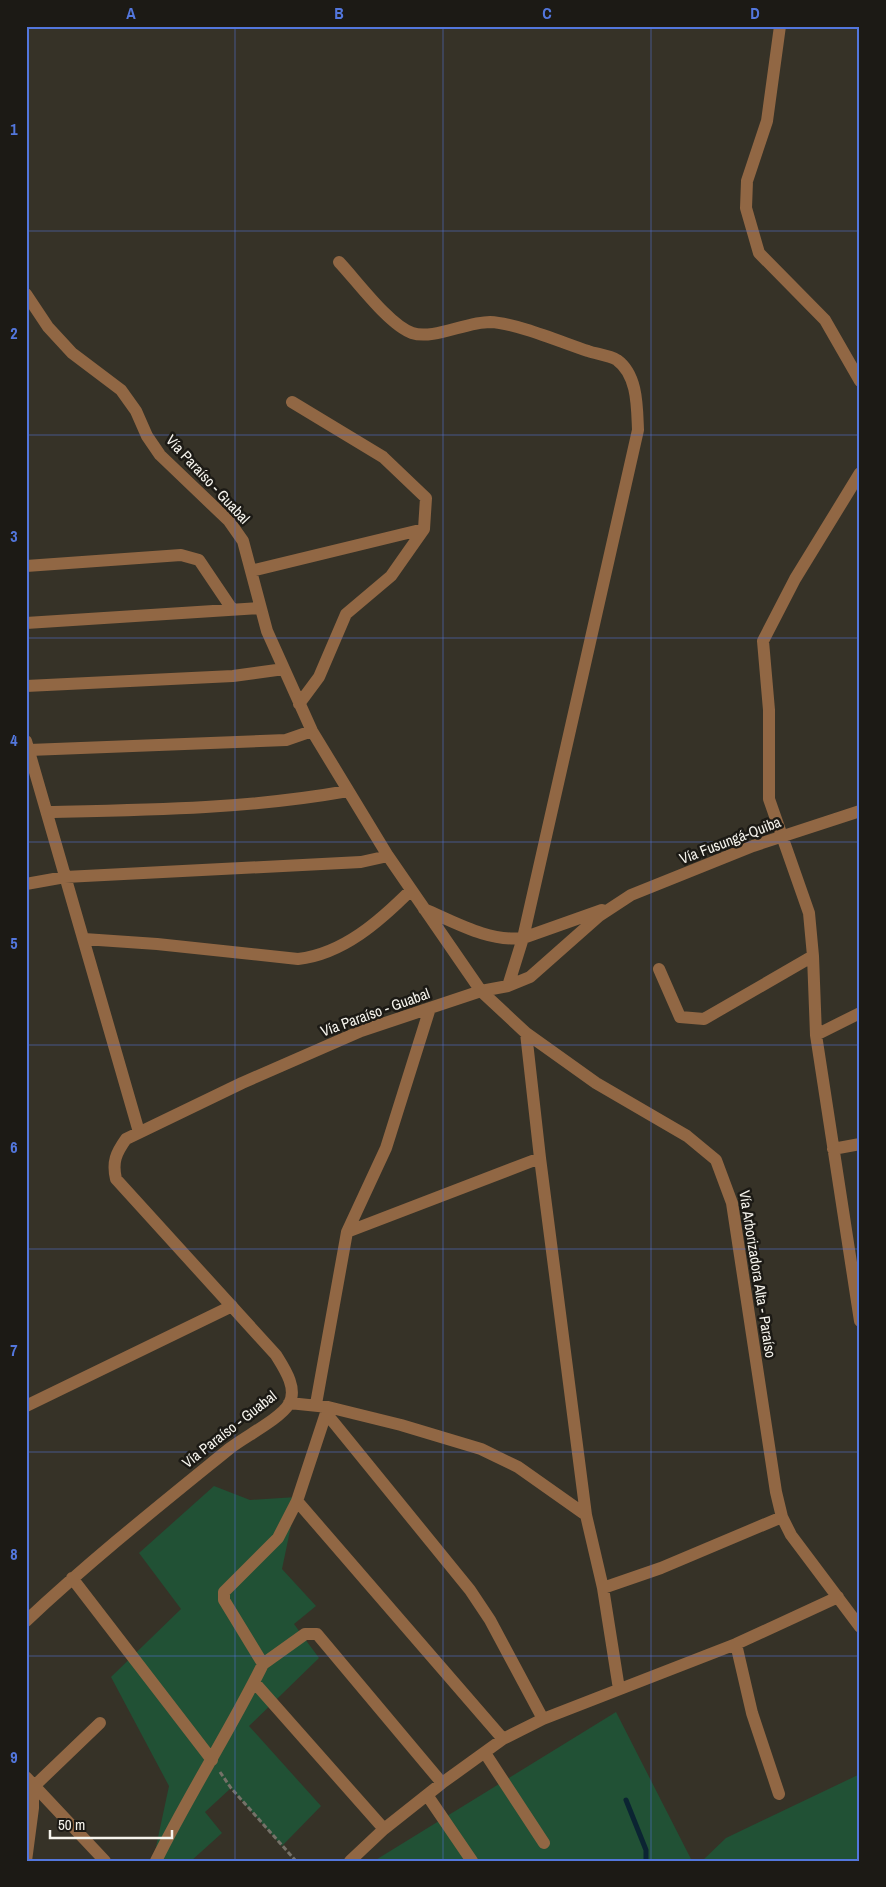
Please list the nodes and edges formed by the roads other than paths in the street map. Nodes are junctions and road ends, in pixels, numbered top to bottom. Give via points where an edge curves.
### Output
1 (780, 26) edge
2 (340, 262) dead end
3 (26, 294) edge
4 (860, 381) edge
5 (292, 402) dead end
6 (860, 473) edge
7 (424, 530) junction
8 (26, 566) edge
9 (251, 571) junction
10 (260, 608) junction
11 (232, 609) junction
12 (26, 624) edge
13 (284, 669) junction
14 (26, 686) edge
15 (299, 704) junction
16 (312, 731) junction
17 (28, 746) edge
18 (348, 791) junction
19 (860, 811) edge
20 (47, 812) junction
21 (782, 836) junction
22 (388, 856) junction
23 (66, 877) junction
24 (26, 884) edge
25 (411, 890) junction
26 (614, 906) junction
27 (424, 909) junction
28 (523, 938) junction
29 (84, 939) junction
30 (814, 956) junction
31 (659, 969) dead end
32 (508, 986) junction
33 (481, 992) junction
34 (430, 1008) junction
35 (860, 1013) edge
36 (526, 1033) junction
37 (816, 1035) junction
38 (139, 1132) junction
39 (860, 1144) edge
40 (834, 1149) junction
41 (540, 1158) junction
42 (347, 1232) junction
43 (232, 1306) junction
44 (860, 1321) edge
45 (289, 1403) junction
46 (26, 1406) edge
47 (324, 1408) junction
48 (297, 1501) junction
49 (586, 1515) junction
50 (782, 1517) junction
51 (72, 1578) junction
52 (603, 1588) junction
53 (838, 1597) junction
54 (26, 1621) edge
55 (860, 1627) edge
56 (736, 1644) junction
57 (262, 1664) junction
58 (254, 1682) junction
59 (619, 1689) junction
60 (543, 1719) junction
61 (100, 1723) dead end
62 (503, 1739) junction
63 (485, 1753) junction
64 (212, 1760) junction
65 (442, 1783) junction
66 (29, 1786) edge
67 (779, 1794) dead end
68 (427, 1795) junction
69 (384, 1829) junction
70 (544, 1843) dead end
71 (26, 1861) edge
72 (106, 1861) edge
73 (156, 1861) edge
74 (350, 1861) edge
75 (472, 1861) edge

1 - 4 street via 767,121 747,181 746,208 759,253 825,320
2 - 28 street via 399,327 426,335 477,323 492,322 518,328 617,360 630,377 637,398 638,430
3 - 9 street, Vía Paraíso - Guabal via 48,327 72,353 121,390 160,455 229,521 243,541
5 - 7 street via 383,457 426,498
6 - 21 street via 795,579 763,641 769,710 769,799
7 - 9 street
7 - 15 street via 391,576 346,614 320,677
8 - 11 street via 181,555 199,560
9 - 10 street, Vía Paraíso - Guabal
10 - 11 street
10 - 13 street, Vía Paraíso - Guabal
11 - 12 street
13 - 14 street via 233,676
13 - 15 street, Vía Paraíso - Guabal
15 - 16 street, Vía Paraíso - Guabal
16 - 17 street via 286,740
16 - 18 street, Vía Paraíso - Guabal
17 - 20 street
18 - 20 street via 295,800 199,809
18 - 22 street, Vía Paraíso - Guabal
19 - 21 street, Vía Fusungá-Quiba
20 - 23 street
21 - 26 street, Vía Fusungá-Quiba via 631,896
21 - 30 street via 809,913
22 - 23 street via 361,862
22 - 25 street, Vía Paraíso - Guabal
23 - 24 street
23 - 29 street
25 - 27 street, Vía Paraíso - Guabal
25 - 29 street via 384,918 355,938 314,958 298,960
26 - 28 street
26 - 32 street via 530,977
27 - 28 street via 492,938
27 - 33 street, Vía Paraíso - Guabal
28 - 32 street
29 - 38 street
30 - 31 street via 704,1019 680,1017
30 - 37 street
32 - 33 street
33 - 34 street, Vía Paraíso - Guabal
33 - 36 street, Vía Arborizadora Alta - Paraíso
34 - 38 street, Vía Paraíso - Guabal via 361,1031
34 - 42 street via 386,1148
35 - 37 street
36 - 41 street
36 - 50 street, Vía Arborizadora Alta - Paraíso via 596,1083 686,1136 716,1160 732,1203
37 - 40 street
38 - 43 street, Vía Paraíso - Guabal via 126,1139 116,1152 113,1167 116,1179
39 - 40 street
40 - 44 street
41 - 42 street
41 - 49 street
42 - 47 street
43 - 45 street, Vía Paraíso - Guabal via 287,1372 291,1392
43 - 46 street
45 - 47 street
45 - 51 street, Vía Paraíso - Guabal
47 - 48 street
47 - 49 street via 402,1425 501,1457
47 - 60 street via 470,1590 490,1620
48 - 57 street via 278,1538 224,1592 224,1600
48 - 62 street
49 - 52 street
50 - 52 street via 661,1568
50 - 53 street, Vía Arborizadora Alta - Paraíso via 791,1535
51 - 54 street, Vía Paraíso - Guabal
51 - 64 street
52 - 59 street
53 - 55 street, Vía Arborizadora Alta - Paraíso
53 - 56 street
56 - 59 street
56 - 67 street via 752,1713
57 - 58 street
57 - 65 street via 305,1634 317,1634
58 - 64 street
58 - 69 street
59 - 60 street
60 - 62 street
61 - 66 street
62 - 63 street
63 - 65 street
63 - 70 street
64 - 73 street via 182,1807
65 - 68 street
66 - 71 street via 33,1808
66 - 72 street
68 - 69 street
68 - 75 street
69 - 74 street

